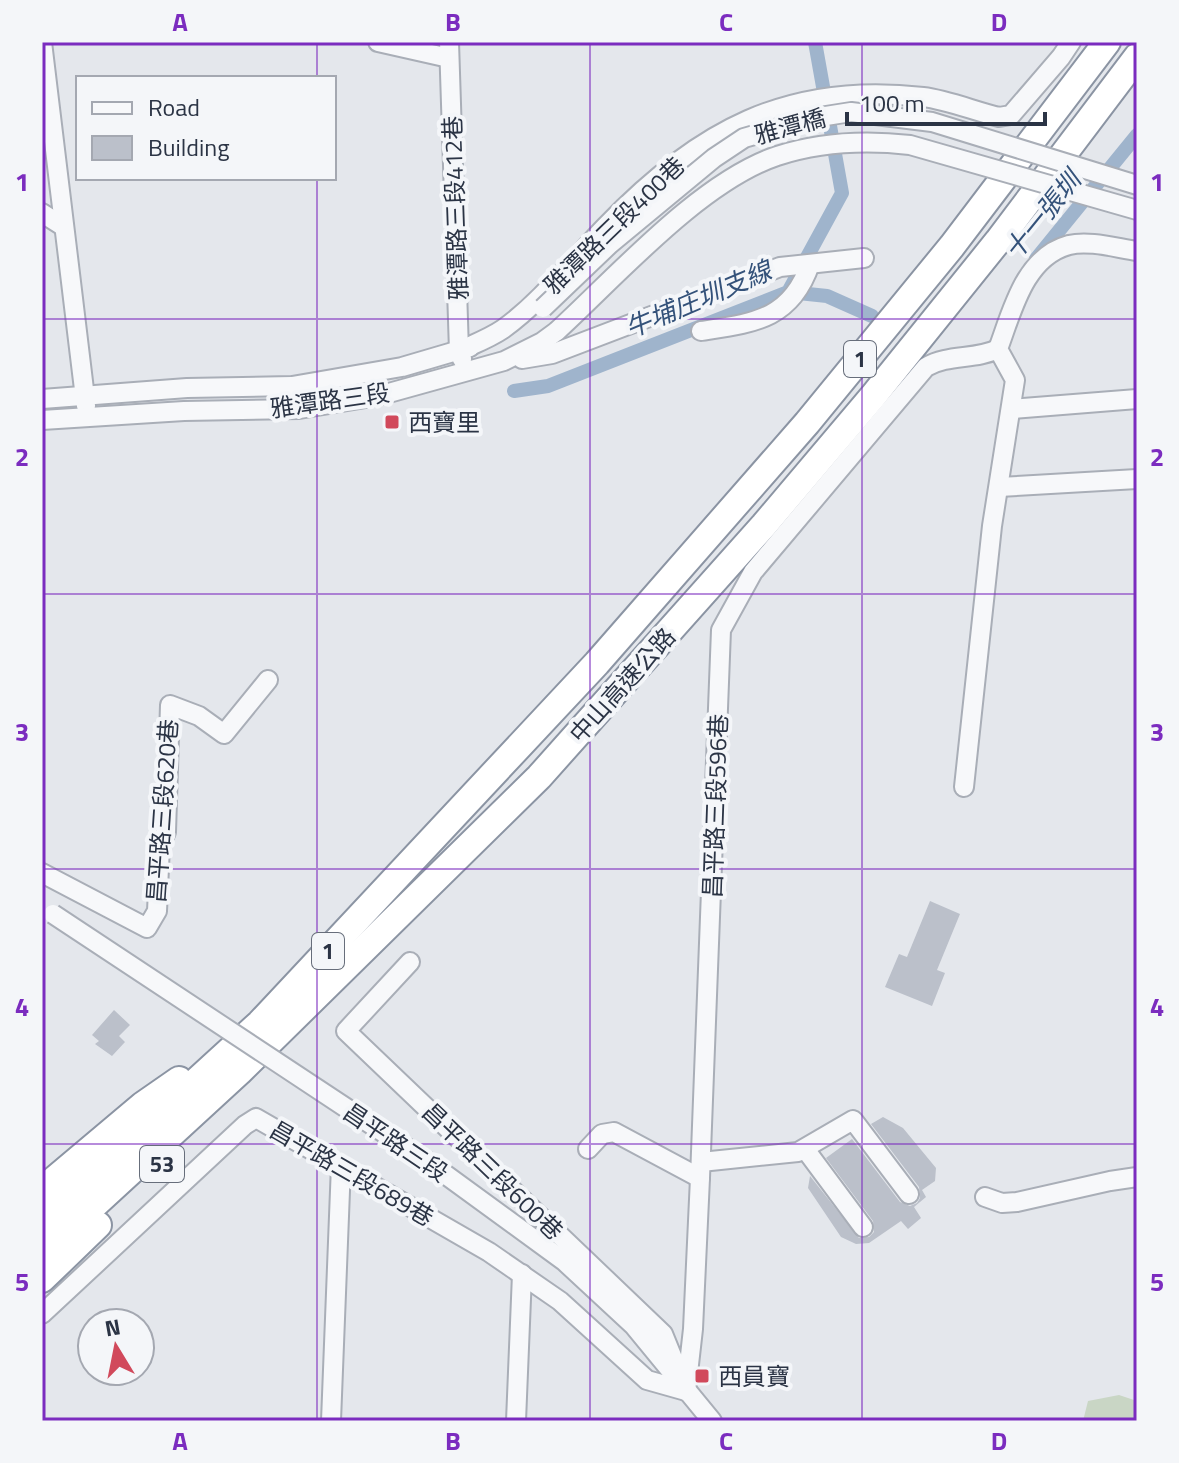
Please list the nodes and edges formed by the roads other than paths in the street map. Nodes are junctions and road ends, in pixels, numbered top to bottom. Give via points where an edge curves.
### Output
1 (42, 42) edge
2 (378, 42) edge
3 (1071, 42) edge
4 (1107, 42) edge
5 (449, 50) edge
6 (1137, 57) edge
7 (1137, 185) edge
8 (1137, 210) edge
9 (42, 213) edge
10 (64, 227) junction
11 (1137, 251) edge
12 (864, 258) dead end
13 (808, 264) junction
14 (543, 308) joint
15 (557, 331) joint
16 (701, 331) dead end
17 (998, 349) junction
18 (459, 351) junction
19 (504, 361) junction
20 (467, 374) junction
21 (85, 396) junction
22 (42, 399) edge
23 (1137, 399) edge
24 (1011, 409) junction
25 (87, 416) junction
26 (42, 420) edge
27 (1137, 479) edge
28 (999, 487) junction
29 (268, 680) dead end
30 (964, 787) dead end
31 (42, 873) edge
32 (48, 911) edge
33 (410, 962) dead end
34 (267, 1031) junction
35 (588, 1149) dead end
36 (805, 1149) junction
37 (341, 1165) junction
38 (701, 1170) junction
39 (1137, 1177) edge
40 (42, 1190) edge
41 (909, 1194) dead end
42 (985, 1197) dead end
43 (42, 1222) edge
44 (863, 1227) dead end
45 (42, 1253) edge
46 (522, 1274) junction
47 (42, 1279) edge
48 (42, 1314) edge
49 (686, 1391) junction
50 (331, 1421) edge
51 (516, 1421) edge
52 (712, 1421) edge

1 - 10 street
2 - 5 street
3 - 18 street, 雅潭路三段400巷 via 1011,115 999,117 925,97 853,93 785,105 719,132 664,171 524,312
4 - 34 highway, 中山高速公路 / 1 via 952,246 807,423
5 - 18 street, 雅潭路三段412巷
6 - 34 highway, 中山高速公路 / 1 via 874,395 539,777
7 - 14 street, 雅潭橋, bridge via 932,122 851,112 813,118 744,138 714,158
8 - 15 street, 雅潭橋, bridge via 910,145 875,141 810,148 776,157 722,184
9 - 10 street
10 - 21 street
11 - 17 street via 1069,245 1047,256 1025,281
12 - 13 street
13 - 16 street via 802,286 772,315
13 - 19 street via 780,267 552,354
14 - 18 street, 雅潭路三段
15 - 19 street, 雅潭路三段
17 - 24 street via 1015,380
17 - 38 street, 昌平路三段596巷 via 926,367 753,572 721,630
18 - 20 street, 雅潭路三段412巷
18 - 21 street, 雅潭路三段 via 292,386
19 - 20 street, 雅潭路三段
20 - 25 street, 雅潭路三段 via 299,409
21 - 22 street, 雅潭路三段
21 - 25 street
23 - 24 street
24 - 28 street
25 - 26 street, 雅潭路三段
27 - 28 street
28 - 30 street
29 - 31 street, 昌平路三段620巷 via 224,734 199,716 170,705 166,832 160,846 157,911 147,928
32 - 49 street, 昌平路三段, bridge via 431,1164 564,1261 634,1326
33 - 49 street, 昌平路三段600巷 via 346,1031 663,1334
34 - 40 highway via 143,1105
34 - 43 highway, 中山高速公路 / 1
34 - 45 highway, 中山高速公路 / 1 via 148,1158
34 - 47 highway, 53 via 225,1104
35 - 38 street via 602,1134 614,1132
36 - 38 street
36 - 41 street via 853,1120
36 - 44 street
37 - 46 street, 昌平路三段689巷
37 - 48 street, 昌平路三段689巷 via 256,1118
37 - 50 street
38 - 49 street, 昌平路三段596巷
39 - 42 street via 1017,1202
46 - 49 street, 昌平路三段689巷 via 647,1380
46 - 51 street
49 - 52 street, 昌平路三段

